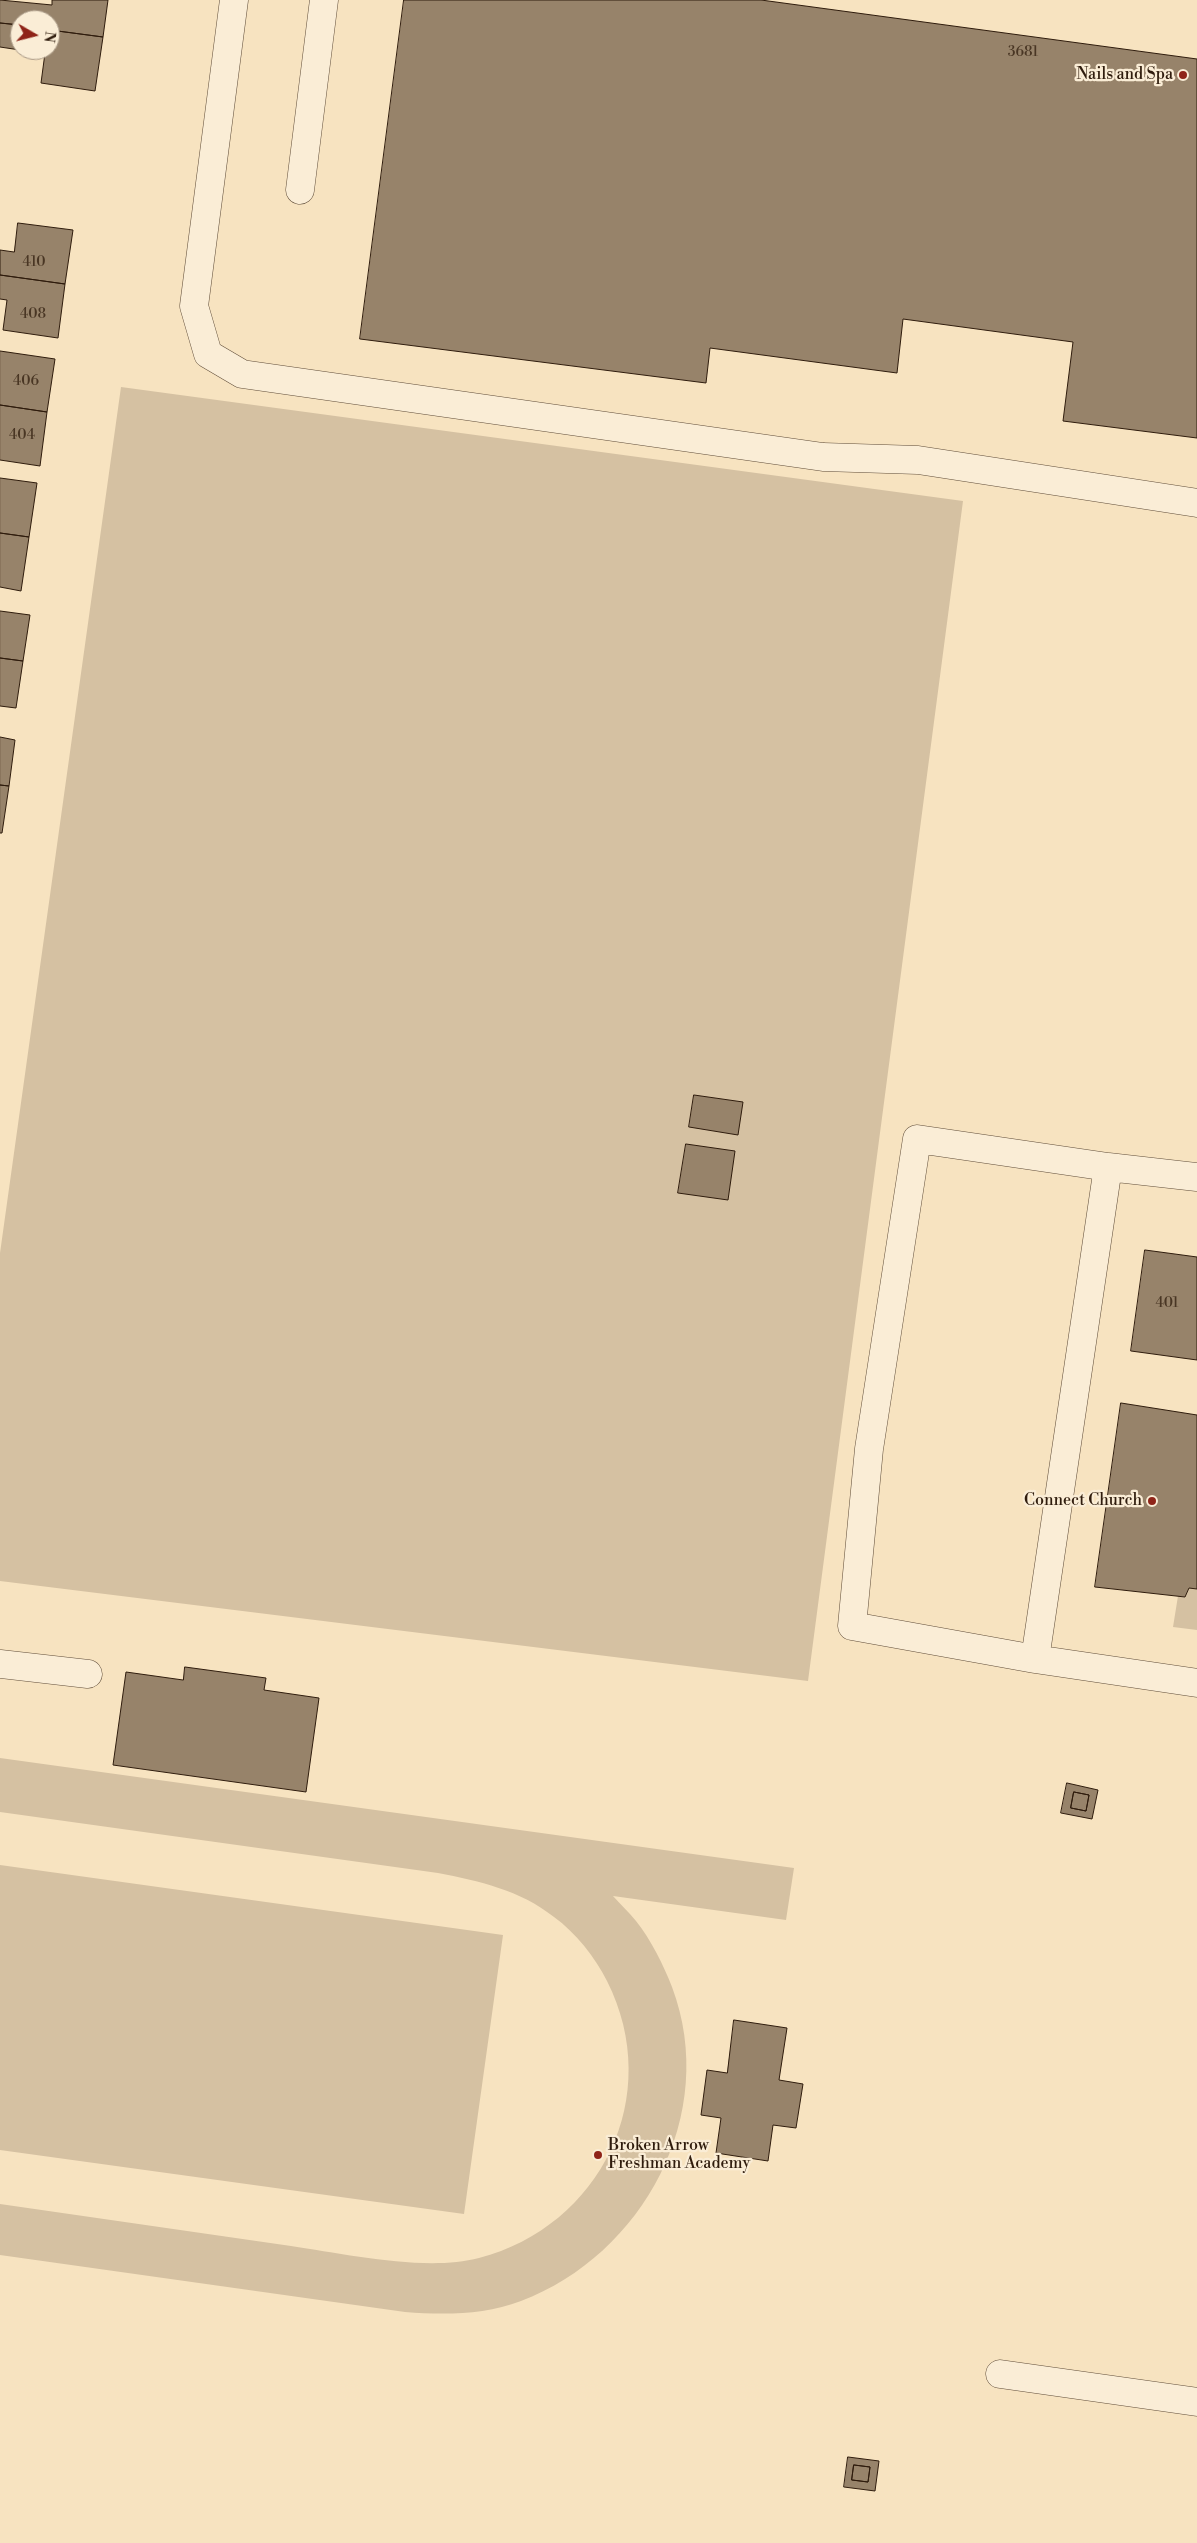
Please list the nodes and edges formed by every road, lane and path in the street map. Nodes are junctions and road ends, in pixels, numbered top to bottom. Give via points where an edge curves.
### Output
1 (234, 0) edge
2 (324, 0) edge
3 (300, 190) dead end
4 (1197, 503) edge
5 (1108, 1167) junction
6 (1197, 1176) edge
7 (1035, 1659) junction
8 (0, 1664) edge
9 (88, 1674) dead end
10 (1197, 1683) edge
11 (1000, 2374) dead end
12 (1197, 2402) edge

1 - 4 lane via 194,306 208,354 242,374 823,457 918,460
2 - 3 lane
5 - 6 lane
5 - 7 lane
5 - 7 lane via 917,1139 869,1449 852,1626
7 - 10 lane
8 - 9 lane
11 - 12 lane

